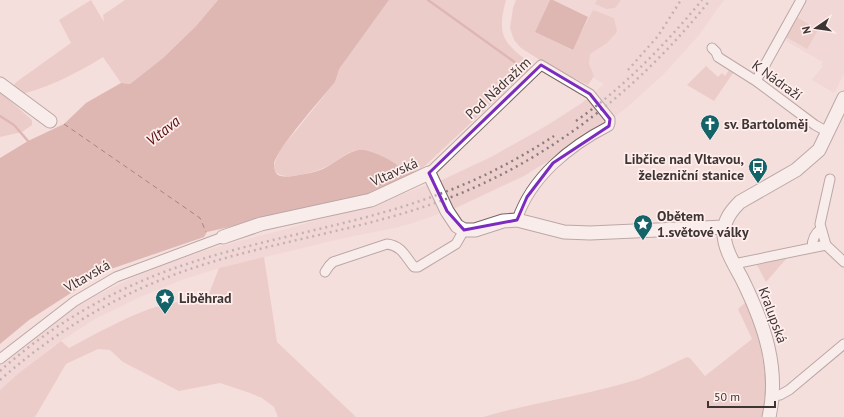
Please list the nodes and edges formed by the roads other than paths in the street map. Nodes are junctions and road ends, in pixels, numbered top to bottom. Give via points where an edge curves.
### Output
1 (801, 0) edge
2 (712, 48) dead end
3 (756, 81) junction
4 (0, 84) edge
5 (844, 98) edge
6 (50, 121) dead end
7 (828, 132) junction
8 (429, 173) junction
9 (830, 179) dead end
10 (517, 220) junction
11 (724, 227) junction
12 (464, 230) junction
13 (821, 230) junction
14 (223, 237) joint
15 (826, 245) junction
16 (812, 248) junction
17 (844, 262) edge
18 (734, 264) junction
19 (325, 272) dead end
20 (844, 344) edge
21 (0, 359) edge
22 (773, 396) junction
23 (770, 417) edge

1 - 3 street
2 - 3 street, K Nádraží via 718,57
3 - 7 street, K Nádraží
4 - 6 street
5 - 7 street
7 - 11 street via 819,150 796,170 740,202 730,212
8 - 10 street, Pod Nádražím via 541,65 590,94 610,119 610,123 554,163 527,197
8 - 12 street, Vltavská via 447,211 457,226
8 - 14 street, Vltavská via 371,200 261,224
9 - 13 street via 820,224
10 - 11 street via 564,232 590,233
10 - 12 street via 503,221 475,230
11 - 18 street, Kralupská via 726,247
12 - 19 street via 456,244 418,267 414,267 395,245 387,244 333,262
13 - 15 street
13 - 16 street via 812,240
14 - 21 street, Vltavská via 116,277 75,301
15 - 16 street
15 - 17 street
16 - 18 street
18 - 22 street, Kralupská via 763,326 772,369
20 - 22 street via 789,390
22 - 23 street, Kralupská

